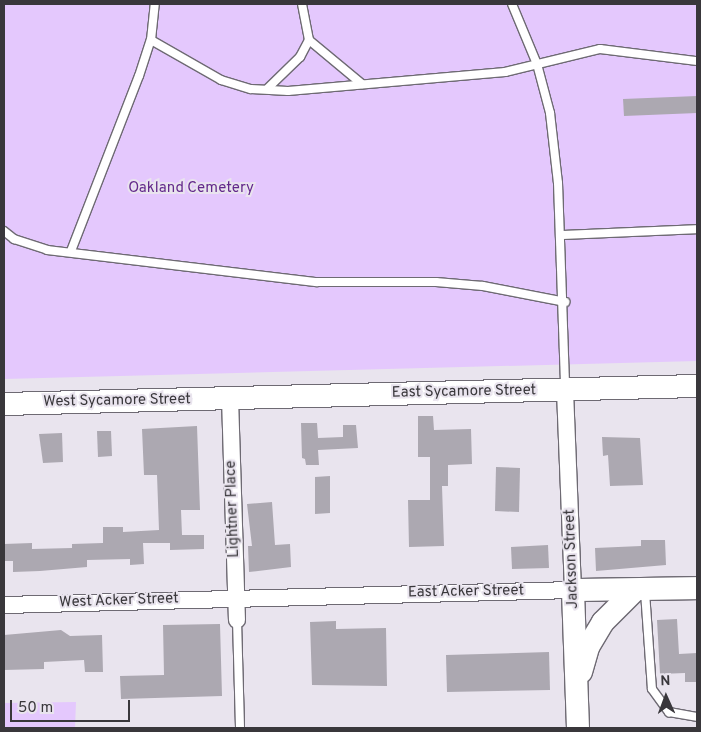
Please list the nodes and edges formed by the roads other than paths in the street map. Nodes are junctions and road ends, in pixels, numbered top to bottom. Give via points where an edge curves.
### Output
1 (155, 4) edge
2 (302, 4) edge
3 (512, 4) edge
4 (150, 40) junction
5 (309, 40) junction
6 (697, 61) edge
7 (537, 64) junction
8 (362, 84) junction
9 (266, 89) junction
10 (697, 229) edge
11 (4, 231) edge
12 (561, 235) junction
13 (70, 251) junction
14 (565, 302) junction
15 (697, 386) edge
16 (565, 390) junction
17 (230, 398) junction
18 (4, 404) edge
19 (697, 588) edge
20 (573, 590) junction
21 (640, 590) junction
22 (235, 597) junction
23 (4, 605) edge
24 (237, 620) joint
25 (576, 688) junction
26 (697, 717) edge
27 (240, 728) edge
28 (578, 728) edge

1 - 4 lane
2 - 5 lane
3 - 7 lane
4 - 9 lane via 221,80
4 - 13 lane
5 - 8 lane
5 - 9 lane via 285,75
6 - 7 lane via 600,49
7 - 8 lane via 505,72
7 - 12 lane via 550,113
8 - 9 lane
10 - 12 lane
11 - 13 lane via 14,239 47,250
12 - 14 lane
13 - 14 lane via 317,282 474,286
14 - 16 lane
15 - 16 street, East Sycamore Street
16 - 17 street, East Sycamore Street
16 - 20 street, Jackson Street
17 - 18 street, West Sycamore Street
17 - 22 street, Lightner Place
19 - 21 street, East Acker Street
20 - 21 street, East Acker Street
20 - 22 street, East Acker Street
20 - 25 street, Jackson Street
21 - 25 street via 603,622 588,647
21 - 26 lane via 652,689 669,712
22 - 23 street, West Acker Street
22 - 24 street, Lightner Place
24 - 27 lane
25 - 28 street, Jackson Street

